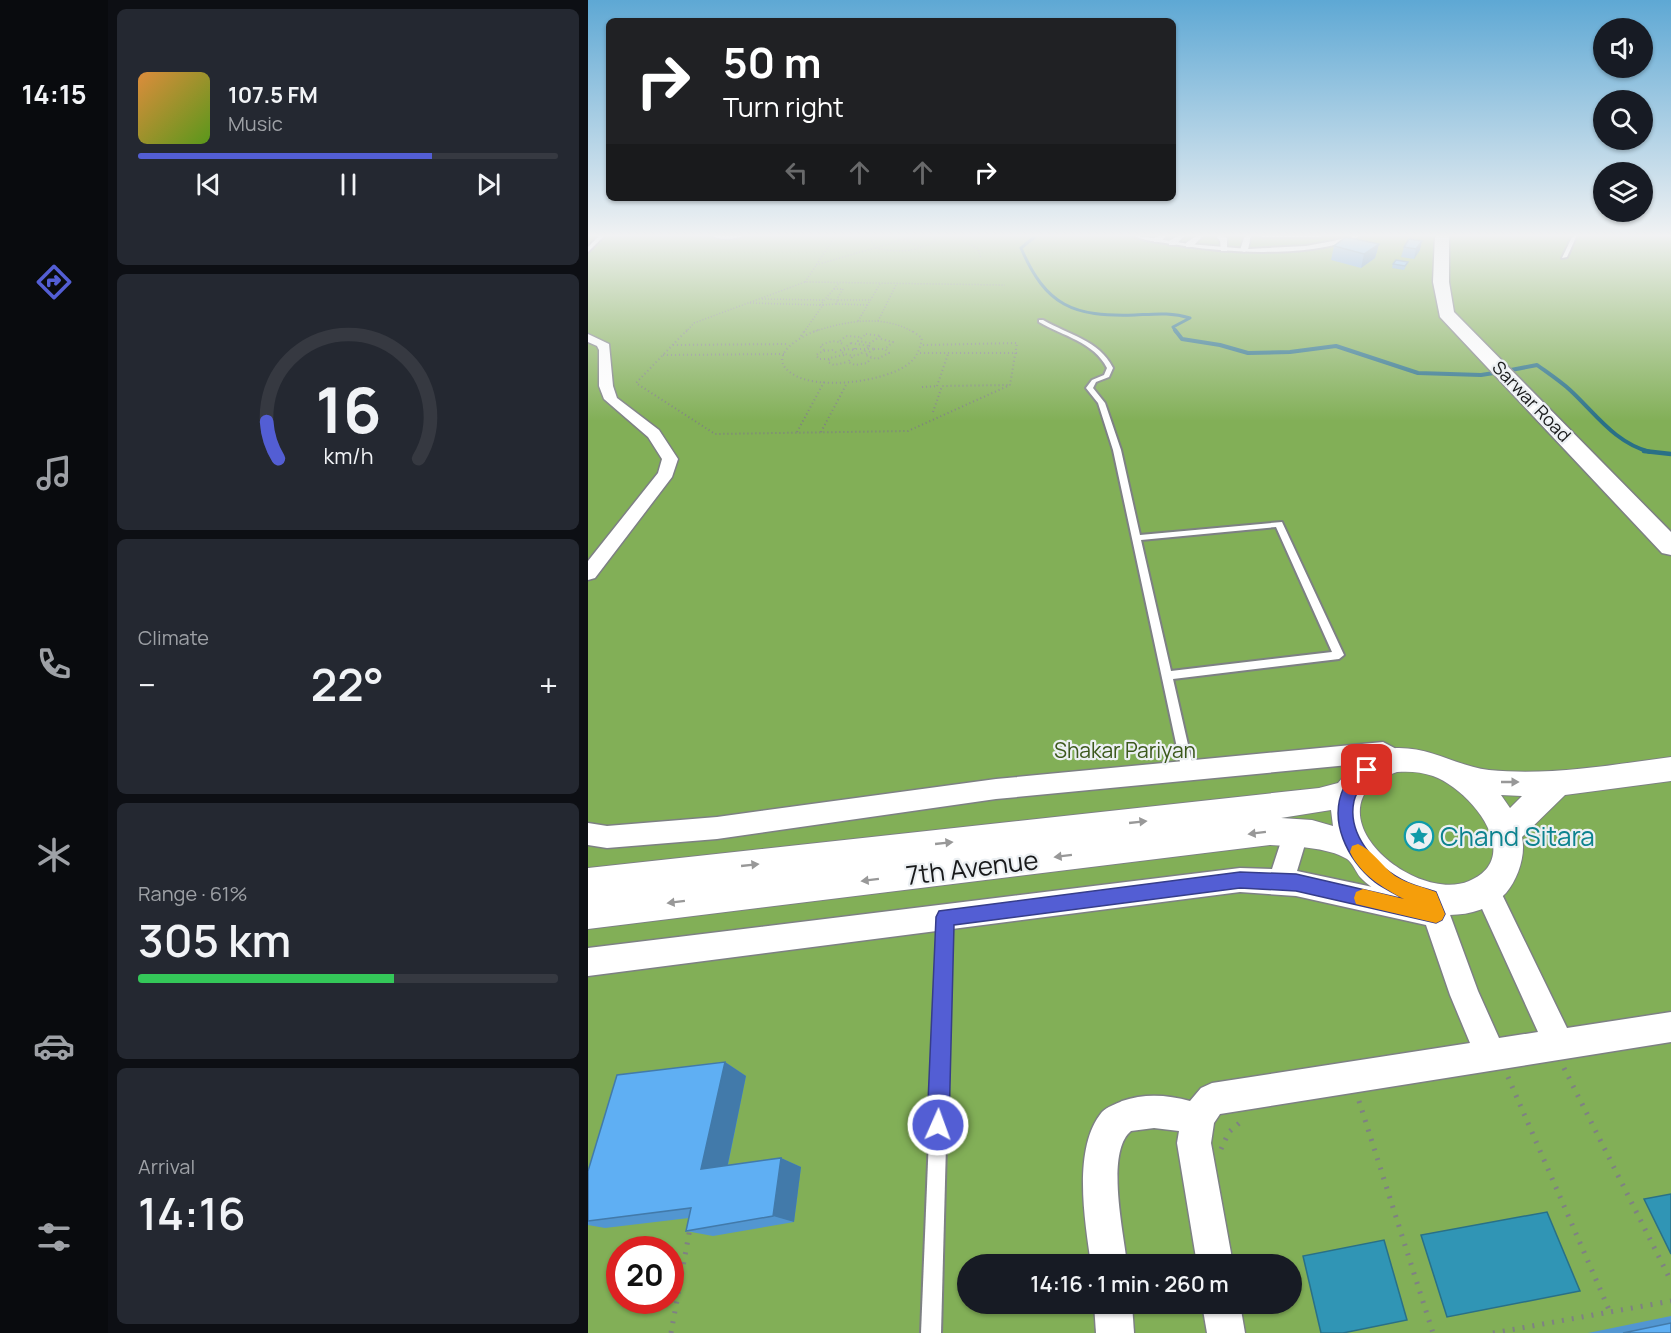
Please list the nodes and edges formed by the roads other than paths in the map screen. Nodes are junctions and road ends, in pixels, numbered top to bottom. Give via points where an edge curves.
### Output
1 (1443, 297) edge
2 (1041, 321) dead end
3 (588, 338) edge
4 (1136, 538) junction
5 (1671, 547) edge
6 (588, 574) edge
7 (1166, 676) junction
8 (1396, 760) junction
9 (1671, 769) edge
10 (1188, 771) junction
11 (1463, 778) junction
12 (1557, 784) junction
13 (1349, 792) junction
14 (1296, 831) junction
15 (1506, 833) junction
16 (588, 834) edge
17 (1355, 847) junction
18 (1281, 882) junction
19 (588, 883) edge
20 (1486, 889) junction
21 (1433, 906) junction
22 (588, 913) edge
23 (945, 917) junction
24 (588, 962) edge
25 (1671, 1027) edge
26 (1560, 1058) junction
27 (1498, 1069) junction
28 (1198, 1120) junction
29 (1108, 1254) edge
30 (1213, 1254) edge
31 (1114, 1314) edge
32 (1223, 1314) edge
33 (931, 1333) edge
34 (1115, 1333) edge
35 (1226, 1333) edge

1 - 5 main road, Sarwar Road via 1446,313
2 - 4 lane via 1097,349 1108,361 1110,372 1089,388 1101,403 1117,450
3 - 6 street via 603,344 611,399 648,427 663,443 670,459 666,474
4 - 7 lane
4 - 7 lane via 1279,524 1339,655
7 - 10 lane
8 - 10 street via 1383,752
8 - 11 street via 1430,763
8 - 13 street via 1367,770
9 - 12 street
10 - 16 street via 996,789 717,828 607,837
11 -> 12 street
11 - 15 street via 1485,797
12 - 15 street via 1536,799
13 - 17 street via 1345,814
19 -> 13 street, 7th Avenue via 1319,801
14 - 17 street, 7th Avenue
14 - 18 street
14 -> 22 street, 7th Avenue via 1269,831
15 - 20 street via 1504,864
17 - 21 street via 1382,877
18 - 21 street
18 - 23 street via 1240,880
20 - 21 street
20 - 26 street
21 - 27 street via 1465,995
23 - 24 street
23 - 33 lane
25 - 26 street
26 - 27 street
27 - 28 street via 1357,1094 1217,1096 1206,1104
28 - 29 street via 1174,1112 1143,1112 1126,1116 1108,1131 1101,1154 1101,1172
28 - 30 street via 1194,1143
31 - 34 street
32 - 35 street

